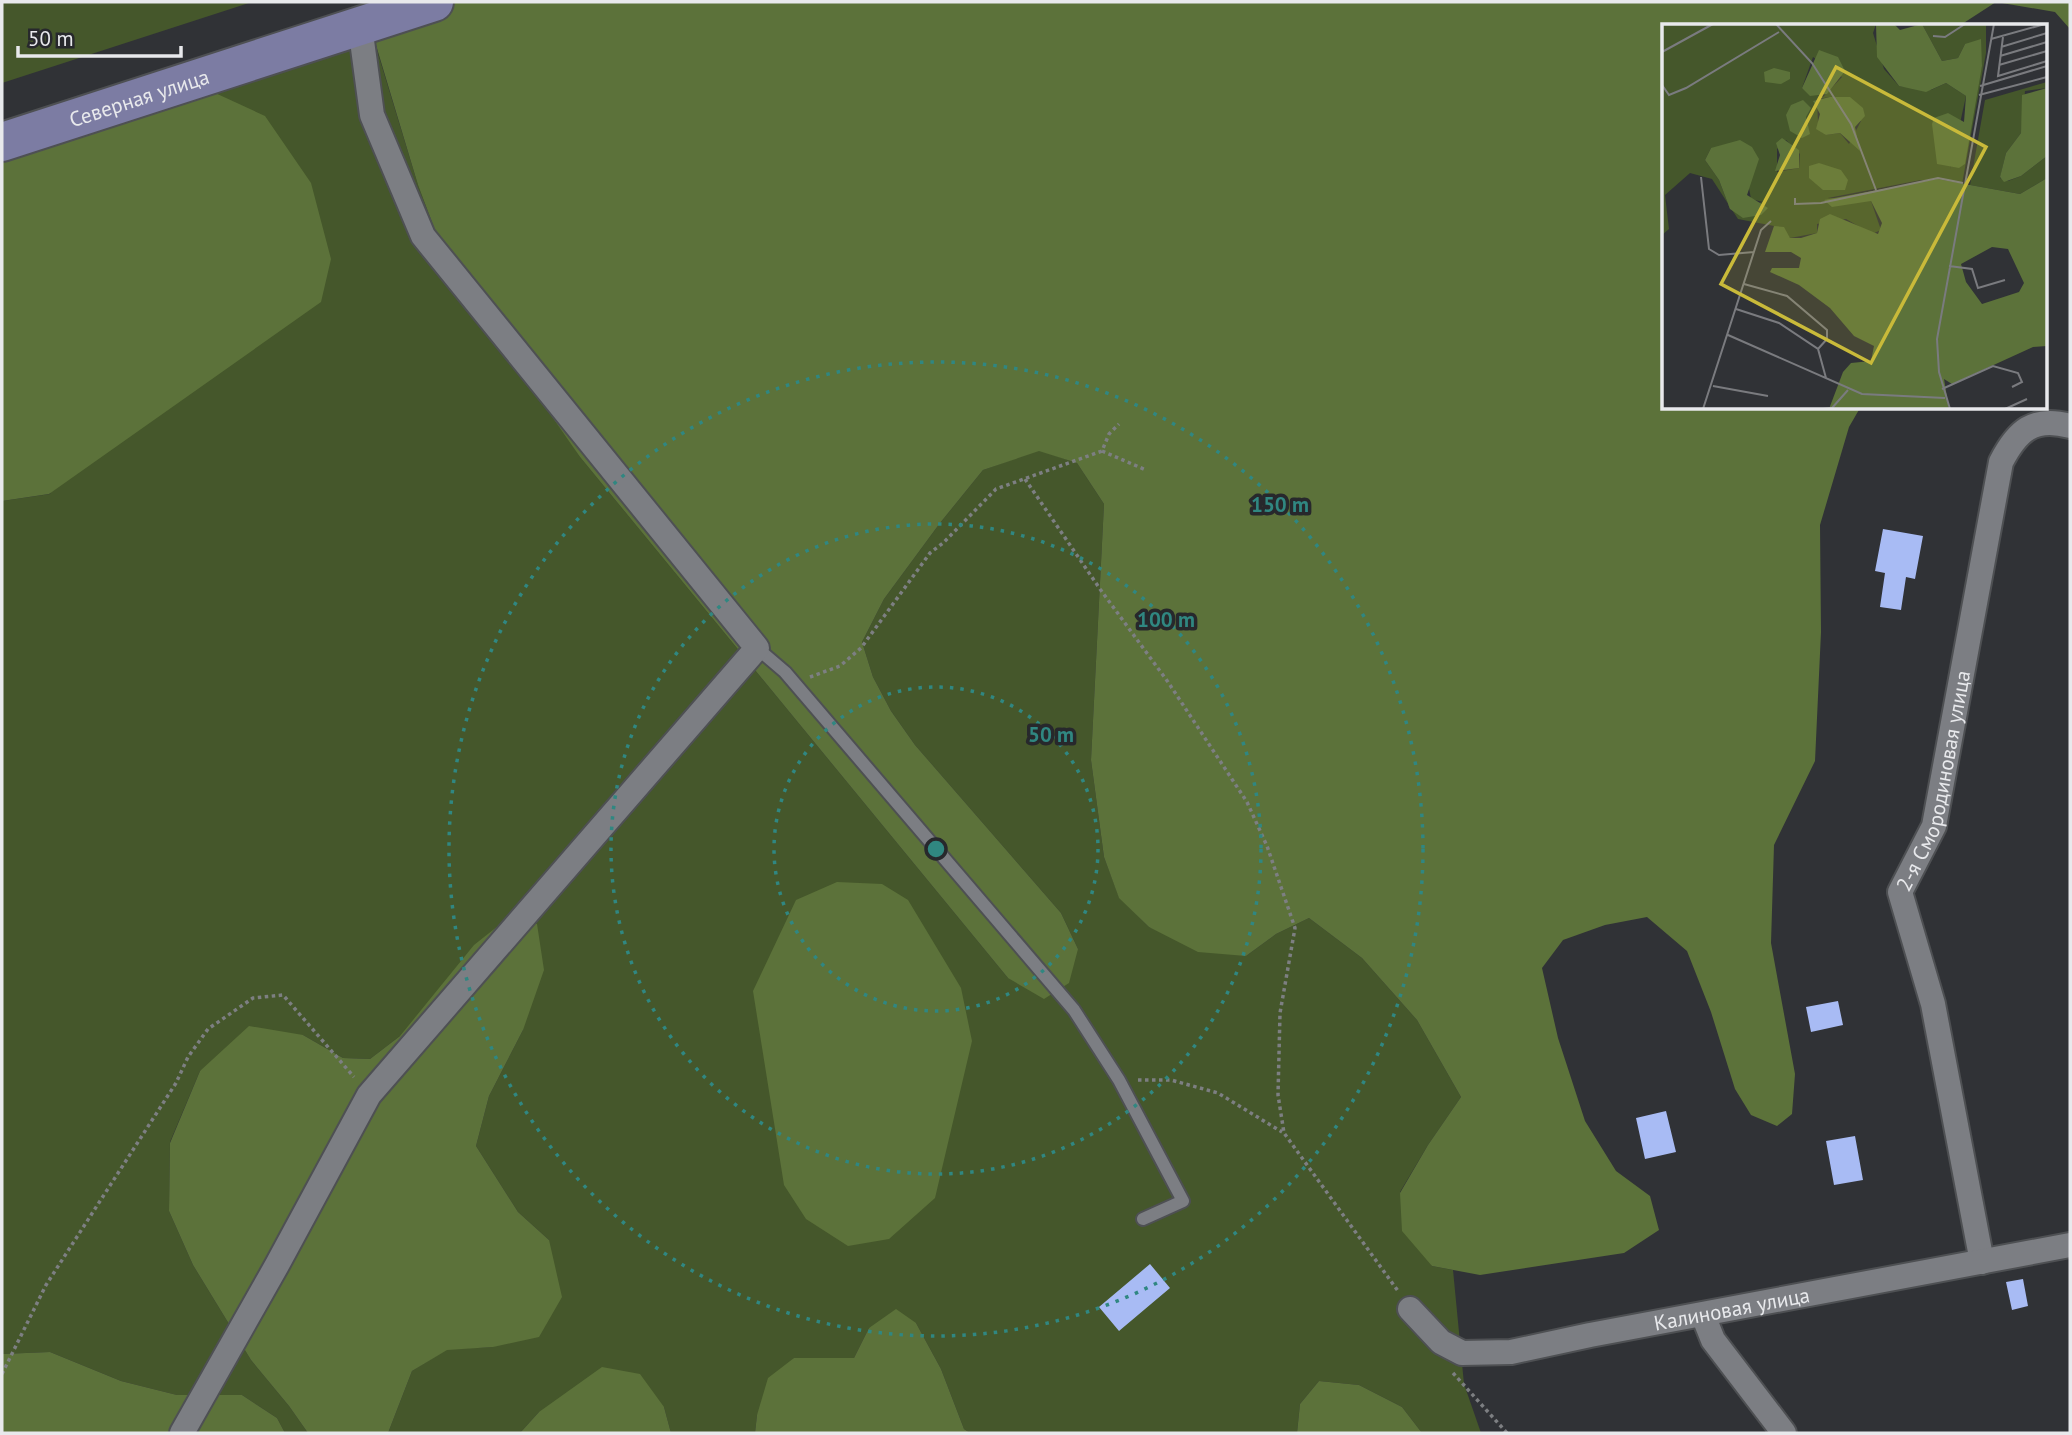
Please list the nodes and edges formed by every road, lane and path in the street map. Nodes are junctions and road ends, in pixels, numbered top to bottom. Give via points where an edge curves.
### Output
1 (434, 2) edge
2 (360, 26) junction
3 (2, 142) edge
4 (1119, 424) dead end
5 (2070, 426) edge
6 (1102, 451) junction
7 (1146, 470) dead end
8 (1026, 479) junction
9 (757, 648) junction
10 (792, 683) junction
11 (1156, 1081) dead end
12 (369, 1095) junction
13 (1284, 1133) junction
14 (1143, 1219) dead end
15 (2070, 1245) edge
16 (1982, 1262) junction
17 (1410, 1309) joint
18 (1703, 1315) junction
19 (1441, 1342) junction
20 (2, 1374) edge
21 (182, 1433) edge
22 (1507, 1433) edge
23 (1784, 1433) edge

1 - 2 main road, Северная улица
2 - 3 main road, Северная улица
2 - 9 street via 372,115 423,236
4 - 6 path
5 - 16 street, 2-я Смородиновая улица via 2031,426 2013,439 2001,462 1934,826 1900,892 1933,1004
6 - 7 path
6 - 8 path
8 - 10 path via 996,489 930,553 862,648 840,666
8 - 13 path via 1247,802 1267,846 1295,928 1280,1013 1278,1095
9 - 10 lane
9 - 12 street
10 - 14 lane via 1074,1010 1119,1080 1183,1202
11 - 13 path via 1171,1080 1218,1093
12 - 20 path via 283,995 253,998 208,1029 46,1285
12 - 21 street
13 - 17 path
15 - 16 street, Калиновая улица
16 - 18 street, Калиновая улица
17 - 19 street, Калиновая улица
18 - 19 street, Калиновая улица via 1511,1352 1462,1353
18 - 23 street via 1713,1340
19 - 22 path via 1455,1378

